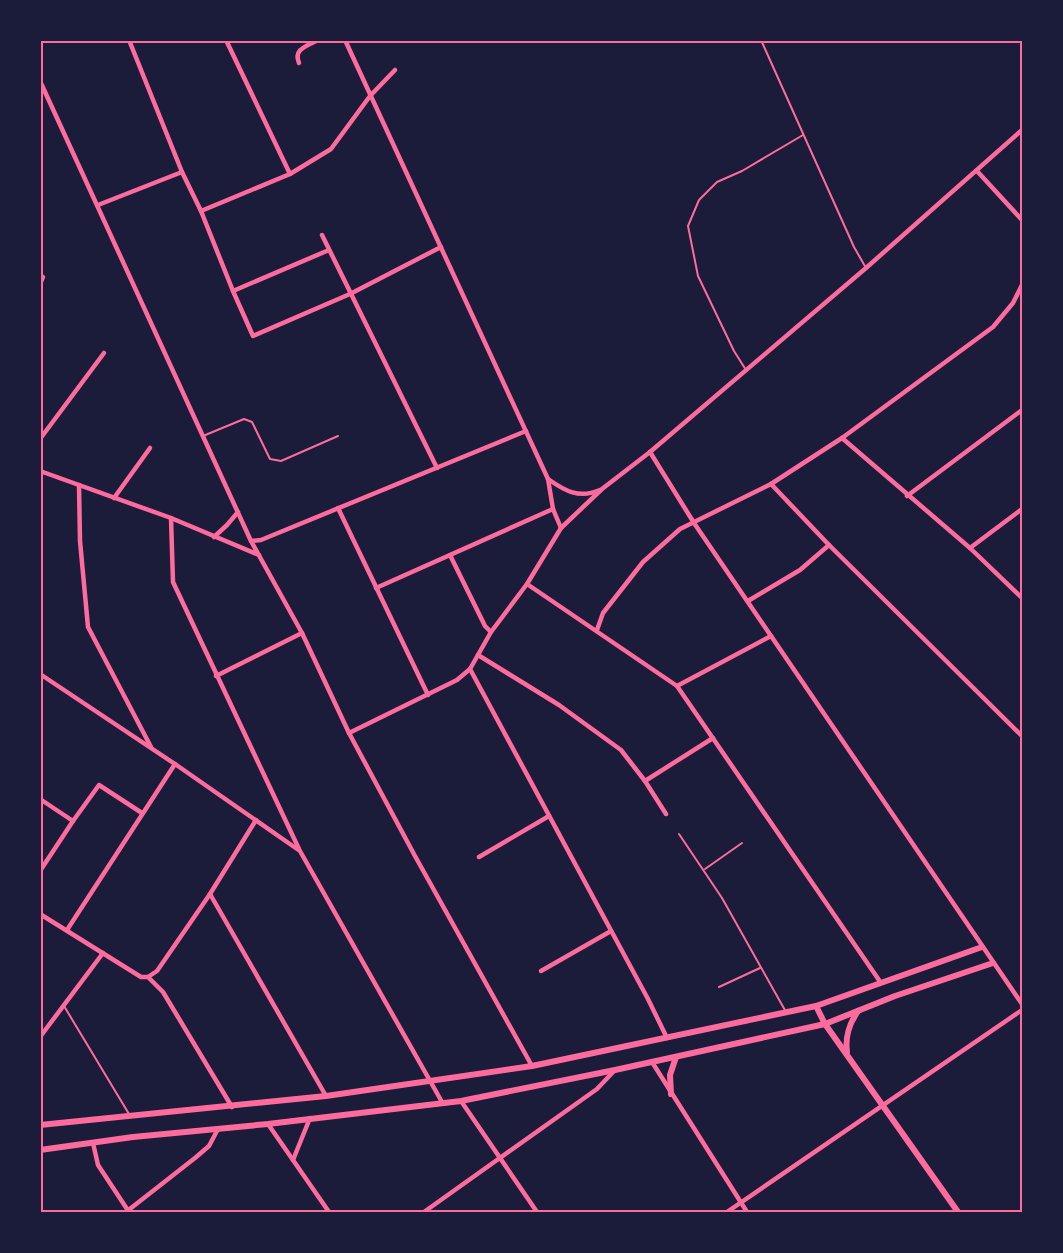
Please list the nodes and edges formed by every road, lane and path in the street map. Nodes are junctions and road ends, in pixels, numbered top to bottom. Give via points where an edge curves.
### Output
1 (226, 40) edge
2 (318, 40) edge
3 (345, 40) edge
4 (761, 40) edge
5 (131, 41) edge
6 (299, 63) dead end
7 (395, 70) dead end
8 (40, 81) edge
9 (370, 96) junction
10 (1023, 130) edge
11 (803, 135) junction
12 (977, 171) junction
13 (182, 172) junction
14 (290, 174) junction
15 (98, 205) junction
16 (201, 211) junction
17 (1023, 220) edge
18 (322, 235) dead end
19 (441, 247) junction
20 (329, 250) junction
21 (866, 267) junction
22 (42, 276) edge
23 (40, 284) edge
24 (1023, 285) edge
25 (233, 291) junction
26 (350, 294) junction
27 (104, 353) dead end
28 (746, 370) junction
29 (1023, 410) edge
30 (526, 431) junction
31 (203, 436) junction
32 (338, 436) dead end
33 (842, 438) junction
34 (40, 439) edge
35 (150, 448) dead end
36 (650, 452) junction
37 (437, 468) junction
38 (40, 471) edge
39 (548, 479) junction
40 (771, 484) junction
41 (79, 485) junction
42 (602, 489) junction
43 (907, 496) junction
44 (114, 498) junction
45 (338, 508) junction
46 (553, 509) junction
47 (1023, 509) edge
48 (238, 512) junction
49 (171, 518) junction
50 (694, 523) junction
51 (561, 528) junction
52 (214, 537) junction
53 (251, 541) junction
54 (829, 544) junction
55 (970, 549) junction
56 (450, 555) junction
57 (261, 556) junction
58 (527, 584) junction
59 (376, 588) junction
60 (1023, 598) edge
61 (748, 602) junction
62 (597, 630) junction
63 (491, 632) junction
64 (302, 633) junction
65 (771, 636) junction
66 (478, 655) junction
67 (470, 669) junction
68 (40, 674) edge
69 (216, 676) junction
70 (677, 686) junction
71 (429, 695) junction
72 (349, 733) junction
73 (1023, 736) edge
74 (713, 738) junction
75 (152, 749) junction
76 (175, 764) junction
77 (645, 781) junction
78 (40, 799) edge
79 (142, 813) junction
80 (666, 814) dead end
81 (549, 816) junction
82 (256, 820) junction
83 (73, 821) junction
84 (679, 834) dead end
85 (742, 843) dead end
86 (300, 851) junction
87 (479, 857) dead end
88 (705, 869) junction
89 (40, 871) edge
90 (210, 894) junction
91 (40, 914) edge
92 (67, 930) junction
93 (612, 931) junction
94 (982, 947) junction
95 (103, 953) junction
96 (993, 963) junction
97 (760, 968) junction
98 (542, 970) dead end
99 (148, 977) junction
100 (881, 983) junction
101 (719, 987) dead end
102 (1023, 1004) edge
103 (64, 1006) junction
104 (816, 1006) junction
105 (1023, 1010) edge
106 (858, 1011) junction
107 (786, 1012) junction
108 (825, 1024) junction
109 (40, 1037) edge
110 (667, 1038) junction
111 (848, 1055) junction
112 (676, 1058) junction
113 (652, 1062) junction
114 (532, 1066) junction
115 (615, 1070) junction
116 (430, 1082) junction
117 (671, 1094) junction
118 (326, 1096) junction
119 (460, 1101) junction
120 (442, 1102) junction
121 (884, 1106) junction
122 (232, 1107) junction
123 (130, 1116) junction
124 (310, 1118) junction
125 (268, 1124) junction
126 (40, 1125) edge
127 (218, 1129) junction
128 (93, 1143) junction
129 (40, 1150) edge
130 (500, 1159) junction
131 (293, 1160) junction
132 (740, 1203) junction
133 (128, 1212) edge
134 (329, 1212) edge
135 (424, 1212) edge
136 (537, 1212) edge
137 (727, 1212) edge
138 (747, 1212) edge
139 (958, 1212) edge

1 - 14 street
2 - 6 street via 301,48 296,57
3 - 9 street
4 - 11 lane
5 - 13 street
7 - 9 street
8 - 15 street
9 - 14 street via 331,149
9 - 19 street
10 - 12 street
11 - 21 lane
11 - 28 lane via 717,182 699,200 688,226 698,276
12 - 17 street
12 - 21 street
13 - 15 street
13 - 16 street
14 - 16 street
15 - 31 street
16 - 25 street
18 - 20 street
19 - 26 street
19 - 30 street
20 - 25 street
20 - 26 street
21 - 28 street
22 - 23 street
24 - 33 street via 993,327
25 - 26 street via 254,336
26 - 37 street
27 - 34 street
28 - 36 street
29 - 43 street
30 - 37 street
30 - 39 street
31 - 32 lane via 244,419 252,422 270,459 280,461
31 - 48 street
33 - 40 street
33 - 43 street
35 - 44 street
36 - 42 street
36 - 50 street
37 - 45 street
38 - 41 street
39 - 42 street via 578,495
39 - 46 street
40 - 50 street
40 - 54 street
41 - 44 street
41 - 75 street via 88,627
42 - 51 street
43 - 55 street
44 - 49 street
45 - 53 street
45 - 59 street
46 - 51 street
46 - 56 street
47 - 55 street
48 - 52 street
48 - 53 street
49 - 52 street
49 - 69 street via 173,582
50 - 61 street
50 - 62 street via 680,529 643,562 603,613
51 - 58 street
52 - 57 street
53 - 57 street
54 - 61 street via 800,570
54 - 73 street
55 - 60 street
56 - 59 street
56 - 63 street
57 - 64 street
58 - 62 street
58 - 63 street
59 - 71 street
61 - 65 street
62 - 70 street
63 - 66 street
64 - 69 street
64 - 72 street
65 - 70 street
65 - 94 street
66 - 67 street
66 - 77 street via 559,705 621,750
67 - 71 street
67 - 81 street
68 - 75 street
69 - 86 street
70 - 74 street
71 - 72 street
72 - 114 street
74 - 77 street
74 - 100 street
75 - 76 street
76 - 79 street
76 - 82 street
77 - 80 street
78 - 83 street
79 - 83 street via 99,785
79 - 92 street
81 - 87 street
81 - 93 street
82 - 86 street
82 - 90 street
83 - 89 street
84 - 88 lane
85 - 88 lane
86 - 116 street
88 - 97 lane
90 - 99 street via 157,971
90 - 118 street
91 - 92 street
92 - 95 street
93 - 98 street
93 - 110 street
94 - 96 street
94 - 100 street
95 - 99 street via 141,977
95 - 103 street
96 - 102 street
96 - 106 street
97 - 101 lane
97 - 107 lane
99 - 122 street via 164,992
100 - 104 street
103 - 109 street
103 - 123 lane
104 - 107 street
104 - 108 street
105 - 121 street
106 - 108 street
106 - 111 street via 847,1032
107 - 110 street
108 - 111 street
108 - 112 street
110 - 114 street
111 - 121 street
112 - 113 street
112 - 117 street via 670,1075
113 - 115 street
113 - 117 street
114 - 116 street
115 - 119 street
115 - 130 street via 597,1089
116 - 118 street
116 - 120 street
117 - 132 street
118 - 122 street
119 - 120 street
119 - 130 street
120 - 124 street
121 - 132 street
121 - 139 street
122 - 123 street
123 - 126 street
124 - 125 street
124 - 131 street
125 - 127 street
125 - 131 street
127 - 128 street
127 - 133 street via 209,1146
128 - 129 street
128 - 133 street via 98,1165
130 - 135 street
130 - 136 street
131 - 134 street
132 - 137 street
132 - 138 street

